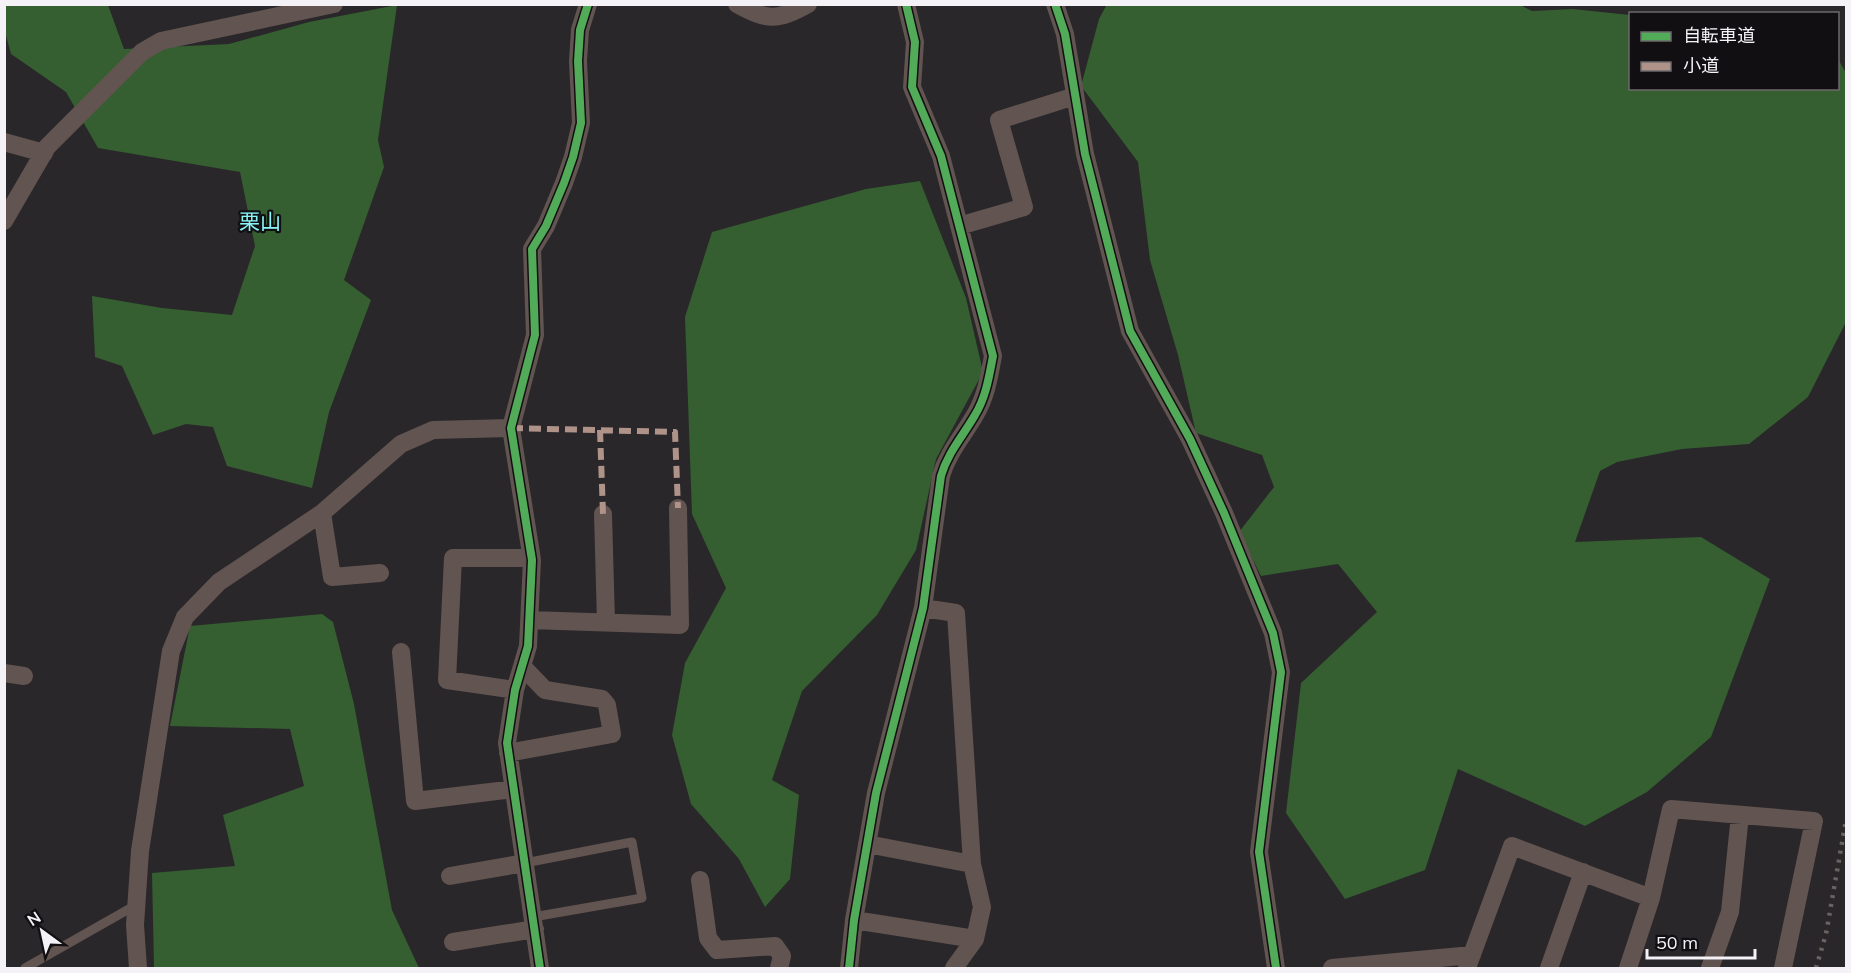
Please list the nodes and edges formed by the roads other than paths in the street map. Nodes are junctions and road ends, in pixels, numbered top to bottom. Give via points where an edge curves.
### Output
1 (334, 4) edge
2 (588, 4) edge
3 (737, 4) edge
4 (808, 4) edge
5 (906, 4) edge
6 (1055, 4) edge
7 (1076, 96) junction
8 (4, 142) edge
9 (44, 153) junction
10 (4, 221) edge
11 (960, 226) junction
12 (511, 428) junction
13 (678, 508) dead end
14 (322, 513) junction
15 (603, 514) dead end
16 (531, 558) junction
17 (380, 573) dead end
18 (923, 608) junction
19 (530, 620) junction
20 (606, 622) junction
21 (401, 652) dead end
22 (522, 666) junction
23 (4, 673) edge
24 (24, 676) dead end
25 (515, 690) junction
26 (508, 753) junction
27 (514, 789) junction
28 (1740, 815) junction
29 (867, 844) junction
30 (525, 863) junction
31 (972, 864) junction
32 (1583, 872) junction
33 (450, 876) dead end
34 (700, 880) dead end
35 (1651, 898) junction
36 (136, 905) junction
37 (854, 920) junction
38 (534, 923) junction
39 (975, 939) junction
40 (453, 942) dead end
41 (1470, 962) edge
42 (25, 969) edge
43 (138, 969) edge
44 (540, 969) edge
45 (779, 969) edge
46 (849, 969) edge
47 (954, 969) edge
48 (1276, 969) edge
49 (1332, 969) edge
50 (1549, 969) edge
51 (1628, 969) edge
52 (1710, 969) edge
53 (1783, 969) edge

1 - 9 street via 161,41 142,52
2 - 12 street via 578,51 581,123 564,183 532,249 535,335
3 - 4 street via 774,19
5 - 11 street via 915,42 912,87 941,156
6 - 7 street via 1065,34
7 - 11 street via 999,120 1024,207
7 - 48 street via 1085,154 1130,331 1190,439 1273,633 1281,672 1259,852
8 - 9 street
9 - 10 street
11 - 18 street via 993,356 976,414 946,458
12 - 14 street via 434,430 401,444
12 - 16 street
13 - 20 street via 680,625
14 - 17 street via 332,578
14 - 36 street via 219,582 203,595 180,627 171,651 140,851
15 - 20 street
16 - 19 street
16 - 25 street via 453,558 447,680
18 - 29 street
18 - 31 street via 956,612
19 - 20 street
19 - 22 street
21 - 27 street via 415,801
22 - 25 street
22 - 26 street via 545,690 602,699 607,705 612,734
23 - 24 street
25 - 26 street
26 - 27 street
27 - 30 street
28 - 35 street via 1671,809
28 - 52 street via 1730,912
28 - 53 street via 1814,821
29 - 31 street
29 - 37 street
30 - 33 street
30 - 38 street
30 - 38 lane via 632,842 642,898
31 - 39 street via 982,907
32 - 35 street
32 - 41 street via 1512,846
32 - 50 street
34 - 45 street via 708,938 717,950 775,946 782,957
35 - 51 street
36 - 42 lane
36 - 43 street
37 - 39 street
37 - 46 street
38 - 40 street
38 - 44 street
39 - 47 street
41 - 49 street

